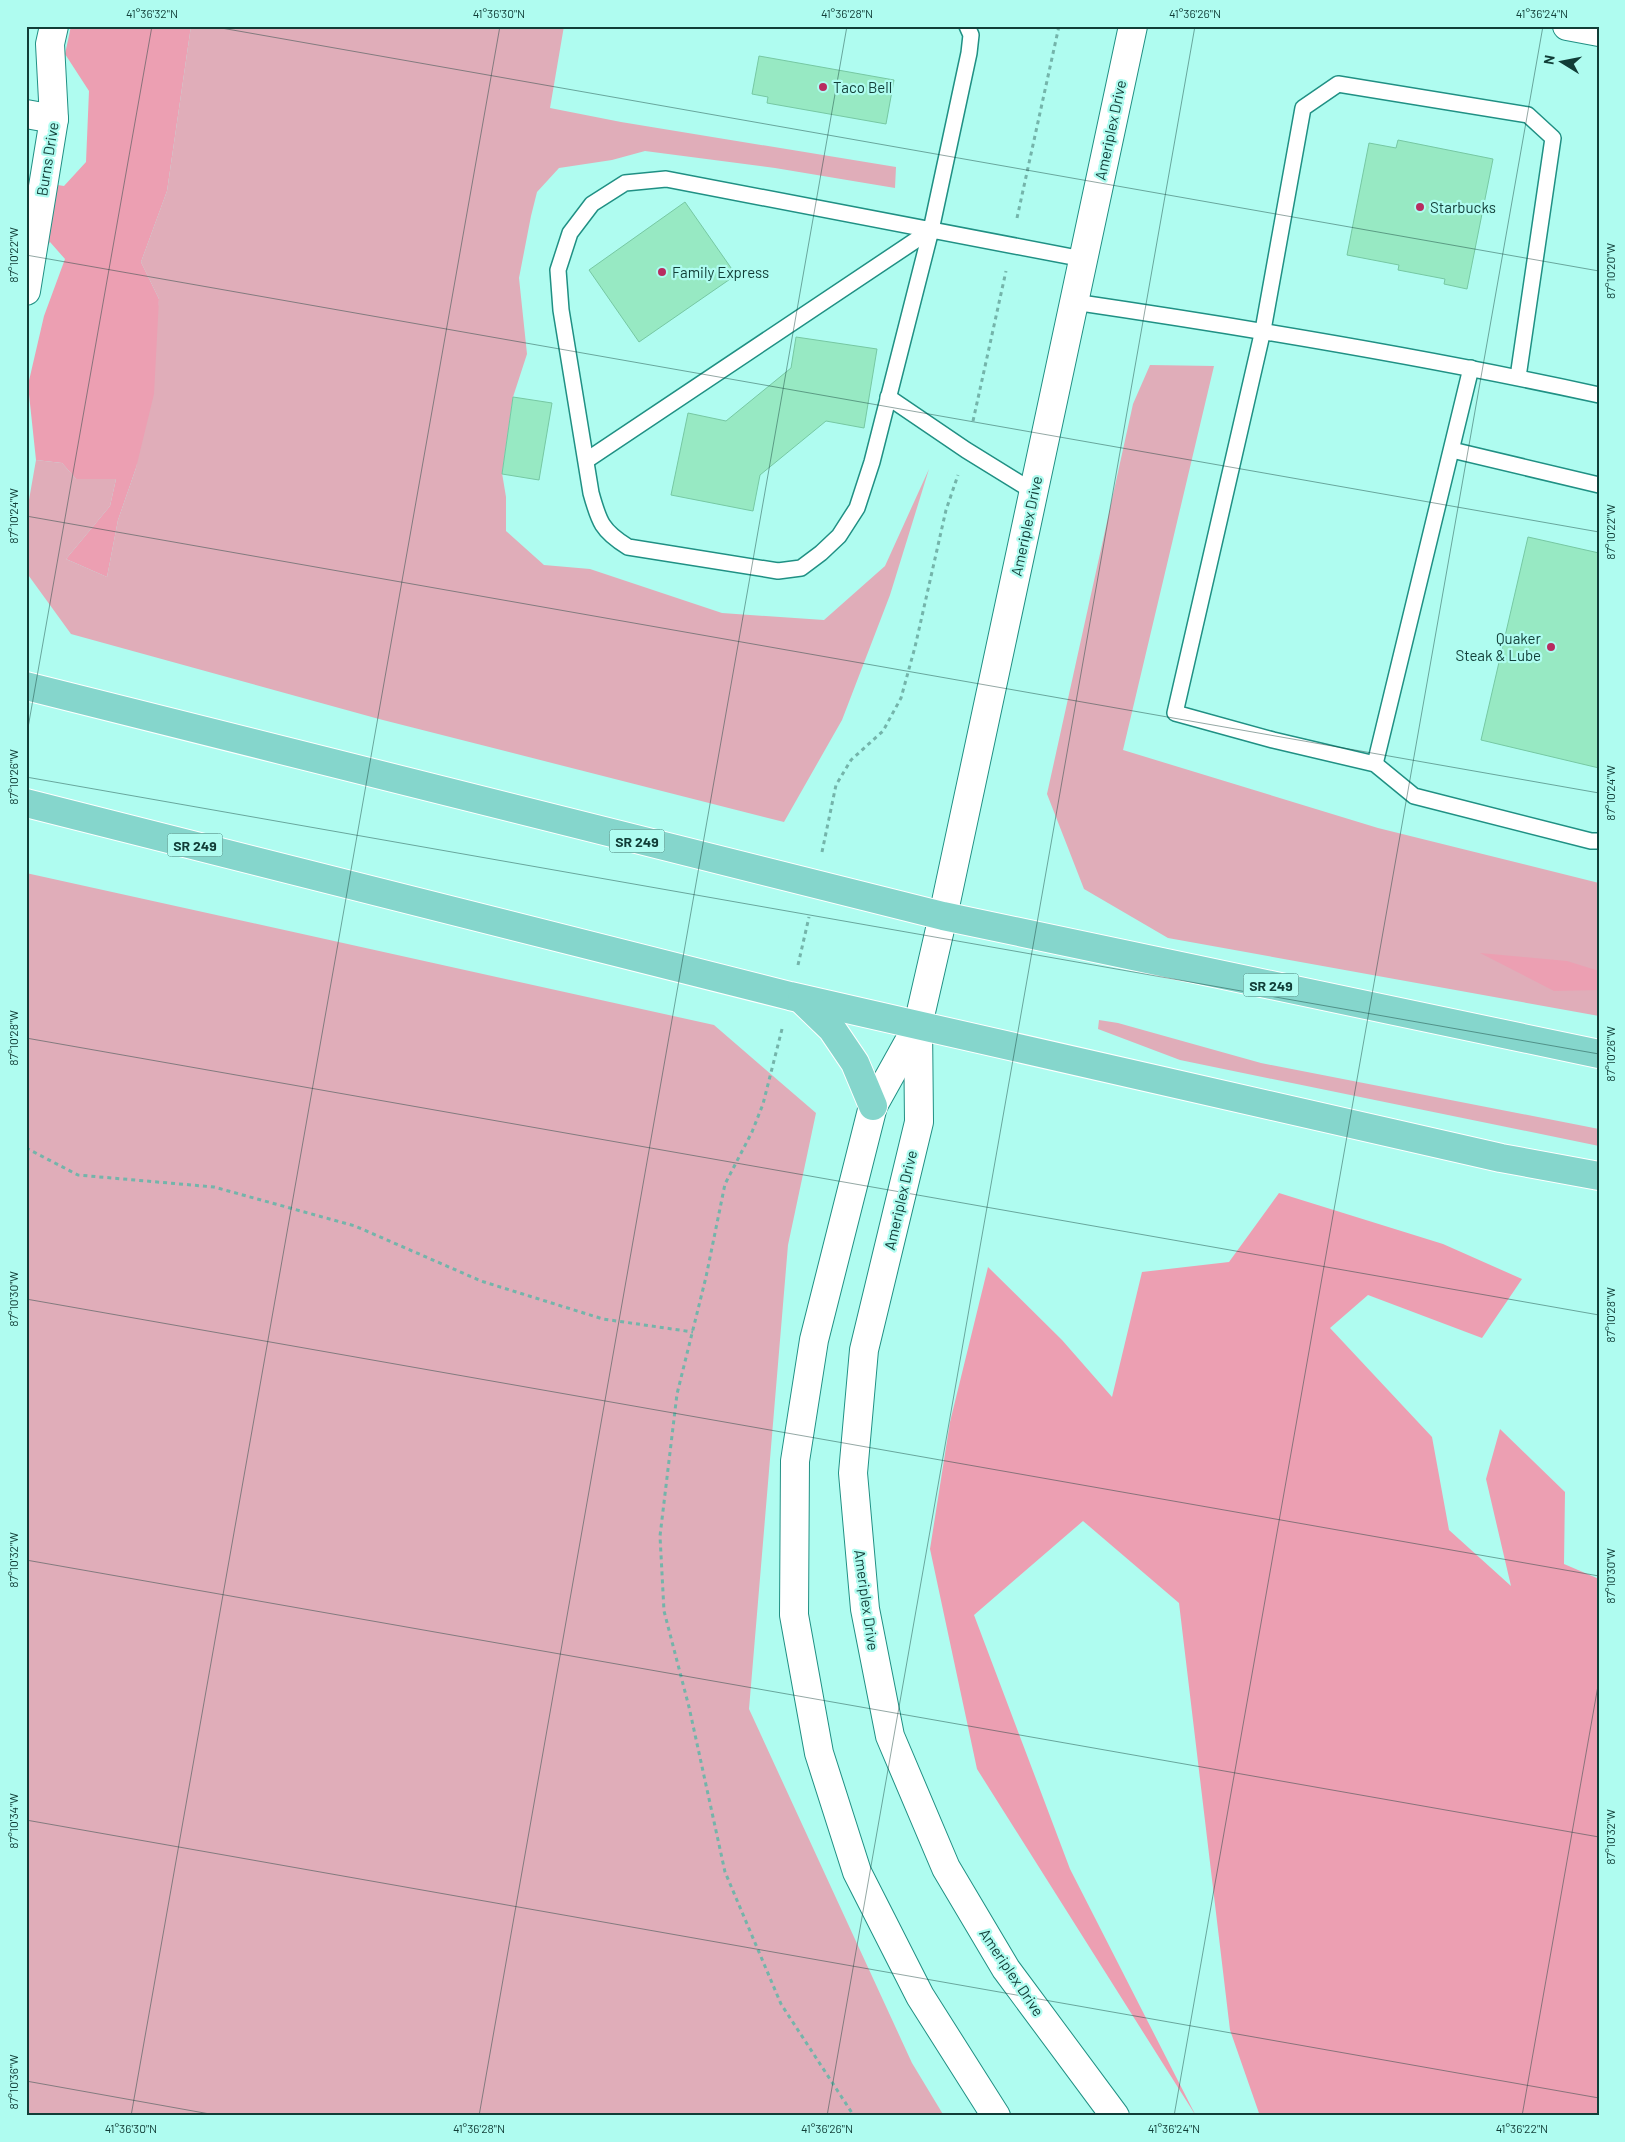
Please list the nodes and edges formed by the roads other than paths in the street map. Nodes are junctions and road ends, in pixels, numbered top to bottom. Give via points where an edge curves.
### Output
1 (54, 26) edge
2 (967, 26) edge
3 (1133, 26) edge
4 (1567, 26) edge
5 (1599, 32) edge
6 (26, 114) edge
7 (54, 119) junction
8 (931, 230) junction
9 (1083, 259) junction
10 (26, 290) edge
11 (1074, 302) junction
12 (1263, 330) junction
13 (1472, 368) junction
14 (1518, 377) junction
15 (1599, 394) edge
16 (888, 397) junction
17 (1452, 450) junction
18 (587, 460) junction
19 (1599, 485) edge
20 (1034, 492) junction
21 (26, 686) edge
22 (1376, 764) junction
23 (26, 802) edge
24 (1599, 841) edge
25 (943, 916) junction
26 (795, 998) junction
27 (918, 1026) junction
28 (1599, 1054) edge
29 (873, 1106) junction
30 (1599, 1176) edge
31 (996, 2116) edge
32 (1115, 2116) edge

1 - 7 street, Burns Drive via 50,44
2 - 8 lane via 972,35 969,54
3 - 9 street, Ameriplex Drive
4 - 5 street
6 - 7 street
7 - 10 street, Burns Drive
8 - 9 lane
8 - 16 lane
8 - 18 lane
8 - 18 lane via 666,178 626,183 592,204 570,232 558,270 560,310
9 - 11 street, Ameriplex Drive
11 - 12 lane
11 - 20 street, Ameriplex Drive
12 - 13 lane
12 - 14 lane via 1303,108 1338,84 1528,115 1554,138
12 - 22 lane via 1175,713
13 - 14 lane
13 - 17 lane
14 - 15 lane
16 - 18 lane via 857,508 839,536 801,568 778,571 628,546 611,536 598,518
16 - 20 lane
17 - 19 lane
17 - 22 lane
20 - 25 street, Ameriplex Drive
21 - 25 main road, SR 249
22 - 24 lane via 1414,796
23 - 26 main road, SR 249
25 - 27 street, Ameriplex Drive
25 - 28 main road, SR 249
26 - 27 main road, SR 249
26 - 29 main road via 832,1029 855,1063
27 - 29 street, Ameriplex Drive
27 - 30 main road, SR 249 via 1501,1158
27 - 32 street, Ameriplex Drive via 919,1122 864,1350 861,1379 853,1474 865,1609 890,1736 946,1868 1006,1969
29 - 31 street, Ameriplex Drive via 814,1340 795,1461 794,1615 819,1754 857,1872 920,1996

